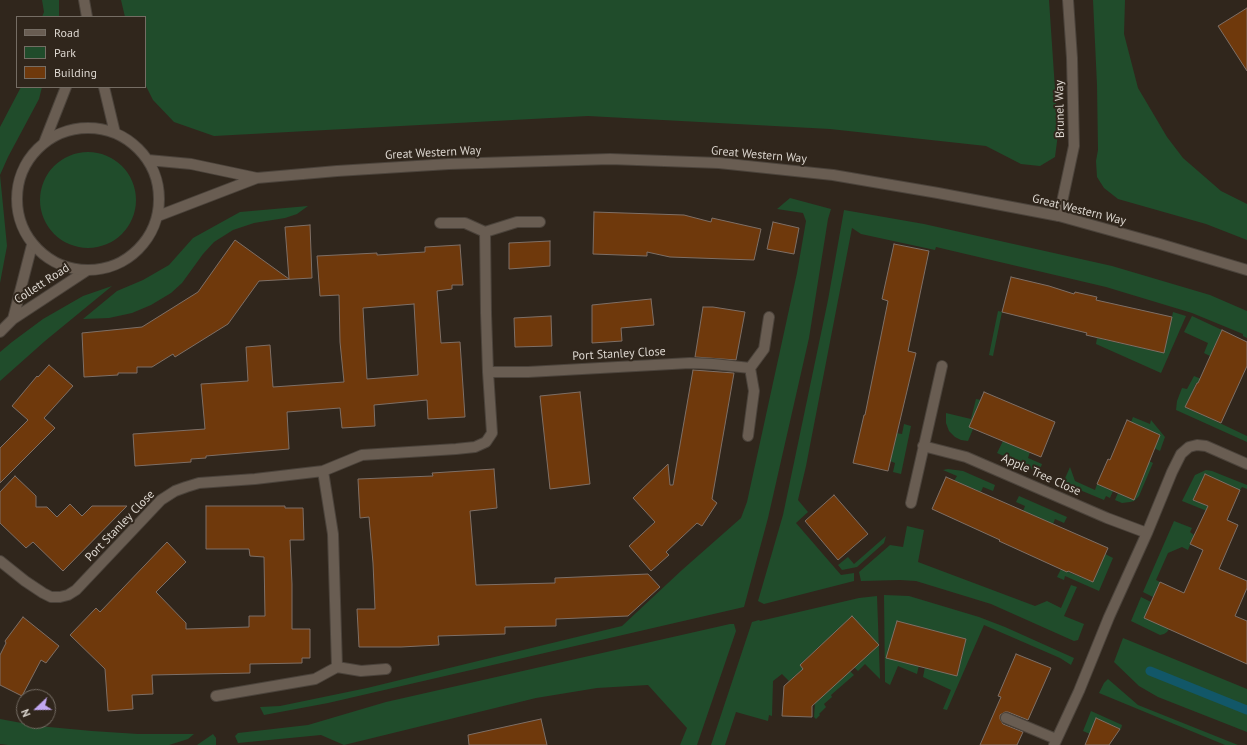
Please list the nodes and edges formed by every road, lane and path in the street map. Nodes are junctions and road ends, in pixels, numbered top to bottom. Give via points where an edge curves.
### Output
1 (84, 0) edge
2 (1068, 0) edge
3 (87, 16) edge
4 (66, 88) edge
5 (104, 88) edge
6 (115, 133) junction
7 (44, 143) junction
8 (148, 160) junction
9 (257, 178) junction
10 (158, 216) junction
11 (1059, 216) junction
12 (540, 222) dead end
13 (440, 224) dead end
14 (485, 232) junction
15 (32, 245) junction
16 (1247, 270) edge
17 (86, 271) junction
18 (769, 317) dead end
19 (12, 319) junction
20 (0, 332) edge
21 (942, 366) dead end
22 (750, 368) junction
23 (488, 372) junction
24 (748, 436) dead end
25 (923, 446) junction
26 (1247, 464) edge
27 (323, 471) junction
28 (911, 503) dead end
29 (1147, 533) junction
30 (0, 561) edge
31 (337, 667) junction
32 (386, 669) dead end
33 (216, 696) dead end
34 (1006, 718) dead end
35 (1055, 742) edge

1 - 3 street
2 - 11 street, Brunel Way via 1074,146
4 - 7 street
5 - 6 street
6 - 7 street via 97,128 78,128 60,133
6 - 8 street via 134,144
7 - 15 street via 28,159 19,180 16,203 21,225
8 - 9 street, Great Western Way via 191,164
8 - 10 street via 156,177 160,196
9 - 10 street, Great Western Way
9 - 11 street, Great Western Way via 449,164 610,159 720,163 833,175 938,192
10 - 17 street via 148,238 132,256 110,268
11 - 16 street, Great Western Way
12 - 14 street via 517,222
13 - 14 street via 465,222
14 - 23 street, Port Stanley Close
15 - 17 street via 48,259 66,268
15 - 19 street, Collett Road
17 - 19 street, Collett Road
18 - 22 street via 764,349
19 - 20 street, Collett Road
21 - 25 street
22 - 23 street, Port Stanley Close via 690,363
22 - 24 street via 754,391
23 - 27 street, Port Stanley Close via 492,433 486,442 475,447 456,449 362,455
25 - 28 street
25 - 29 street, Apple Tree Close via 966,456
26 - 29 street via 1206,446 1189,447 1181,454 1175,466
27 - 30 street, Port Stanley Close via 199,483 175,491 162,500 76,590 68,595 51,597 43,593
27 - 31 street via 333,534
29 - 35 street
31 - 32 street via 361,671
31 - 33 street via 315,679
34 - 35 street

